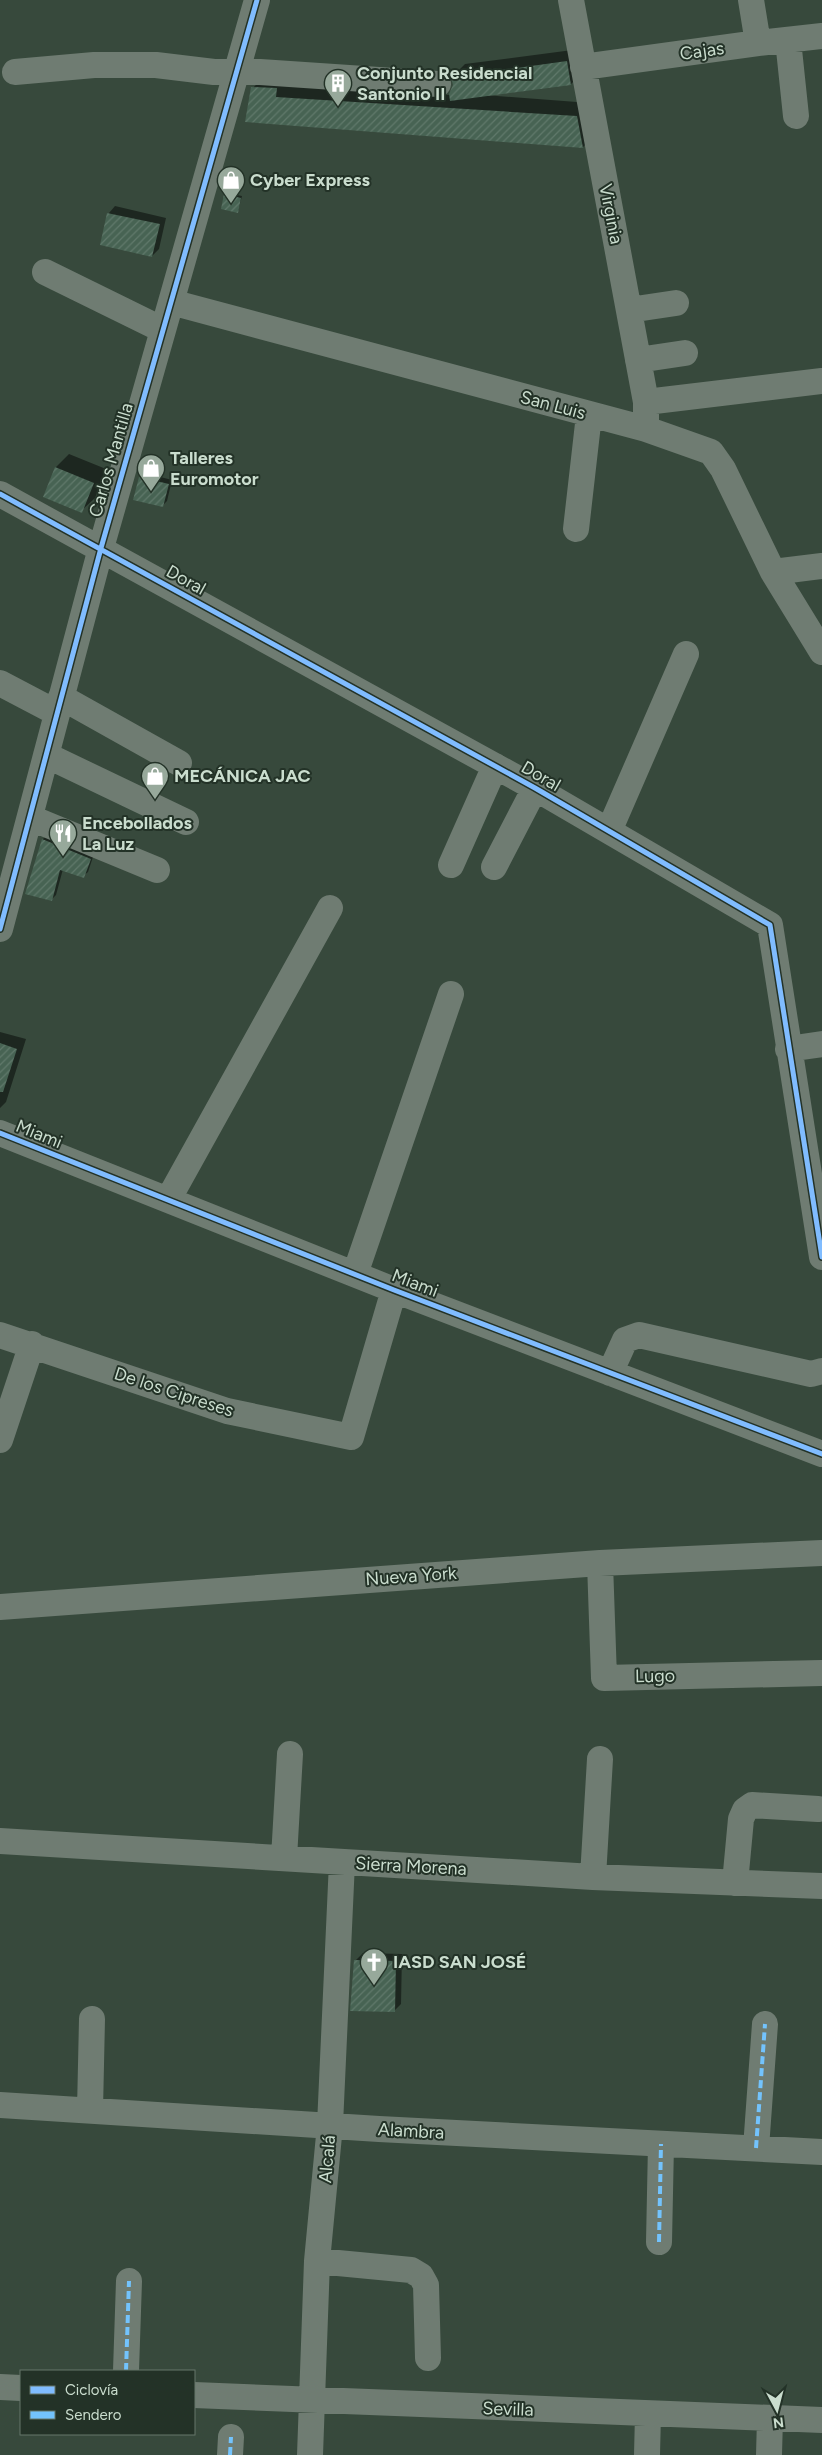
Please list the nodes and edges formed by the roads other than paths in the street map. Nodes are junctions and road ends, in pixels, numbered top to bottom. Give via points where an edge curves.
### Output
1 (257, 0) edge
2 (571, 0) edge
3 (751, 0) edge
4 (822, 36) edge
5 (788, 40) junction
6 (758, 43) junction
7 (583, 67) junction
8 (15, 72) dead end
9 (237, 73) junction
10 (438, 84) dead end
11 (796, 116) dead end
12 (45, 272) dead end
13 (171, 302) junction
14 (676, 303) dead end
15 (629, 310) junction
16 (163, 330) junction
17 (685, 353) dead end
18 (638, 360) junction
19 (822, 381) edge
20 (646, 402) junction
21 (589, 415) junction
22 (646, 429) junction
23 (0, 494) edge
24 (576, 529) dead end
25 (100, 548) junction
26 (822, 566) edge
27 (773, 572) junction
28 (822, 652) edge
29 (686, 654) dead end
30 (0, 683) edge
31 (59, 705) junction
32 (46, 755) junction
33 (179, 764) dead end
34 (495, 766) junction
35 (535, 788) junction
36 (31, 818) junction
37 (186, 822) dead end
38 (609, 831) junction
39 (451, 865) dead end
40 (494, 867) dead end
41 (157, 870) dead end
42 (330, 908) dead end
43 (0, 929) edge
44 (451, 994) dead end
45 (822, 1044) edge
46 (788, 1049) junction
47 (0, 1133) edge
48 (168, 1200) junction
49 (822, 1257) edge
50 (355, 1274) junction
51 (394, 1290) junction
52 (0, 1335) edge
53 (32, 1344) junction
54 (822, 1371) edge
55 (610, 1372) junction
56 (0, 1440) edge
57 (822, 1454) edge
58 (822, 1552) edge
59 (600, 1563) junction
60 (0, 1606) edge
61 (822, 1672) edge
62 (290, 1754) dead end
63 (600, 1759) dead end
64 (818, 1809) dead end
65 (0, 1841) edge
66 (284, 1858) junction
67 (342, 1862) junction
68 (593, 1877) junction
69 (735, 1882) junction
70 (822, 1886) edge
71 (92, 2019) dead end
72 (765, 2024) dead end
73 (0, 2105) edge
74 (90, 2110) junction
75 (330, 2125) junction
76 (661, 2144) junction
77 (756, 2148) junction
78 (822, 2152) edge
79 (659, 2242) dead end
80 (317, 2261) junction
81 (129, 2281) dead end
82 (428, 2358) dead end
83 (126, 2370) edge
84 (0, 2387) edge
85 (20, 2388) edge
86 (195, 2395) edge
87 (312, 2401) junction
88 (648, 2414) junction
89 (770, 2418) junction
90 (822, 2420) edge
91 (310, 2455) edge
92 (647, 2455) edge
93 (769, 2455) edge

1 - 9 street, Carlos Mantilla
2 - 7 street, Virginia
3 - 6 street
4 - 5 street, Cajas
5 - 6 street, Cajas
5 - 11 street
6 - 7 street, Cajas
7 - 15 street, Virginia
8 - 9 street via 94,66 156,66
9 - 10 street
9 - 13 street, Carlos Mantilla
12 - 16 street
13 - 16 street, Carlos Mantilla
13 - 21 street, San Luis
14 - 15 street
15 - 18 street, Virginia
16 - 25 street, Carlos Mantilla
17 - 18 street
18 - 20 street, Virginia
19 - 20 street
20 - 22 street, Virginia
21 - 22 street, San Luis
21 - 24 street
22 - 27 street, San Luis via 710,452 723,469
23 - 25 street, Doral
25 - 31 street, Carlos Mantilla
25 - 34 street, Doral
26 - 27 street
27 - 28 street, San Luis
29 - 38 street
30 - 31 street
31 - 32 street, Carlos Mantilla
31 - 33 street
32 - 36 street, Carlos Mantilla
32 - 37 street
34 - 35 street, Doral
34 - 39 street
35 - 38 street, Doral
35 - 40 street
36 - 41 street
36 - 43 street, Carlos Mantilla
38 - 46 street, Doral via 770,925
42 - 48 street
44 - 50 street
45 - 46 street
46 - 49 street, Doral
47 - 48 street, Miami
48 - 50 street, Miami
50 - 51 street, Miami
51 - 53 street, De los Cipreses via 351,1437 226,1411
51 - 55 street, Miami
52 - 53 street, De los Cipreses
53 - 56 street
54 - 55 street via 812,1374 639,1335 625,1340
55 - 57 street, Miami
58 - 59 street, Nueva York
59 - 60 street, Nueva York
59 - 61 street, Lugo via 604,1678
62 - 66 street
63 - 68 street
64 - 69 street via 752,1805 745,1810 741,1819
65 - 66 street, Sierra Morena
66 - 67 street, Sierra Morena
67 - 68 street, Sierra Morena
67 - 75 street, Alcalá
68 - 69 street, Sierra Morena
69 - 70 street, Sierra Morena
71 - 74 street
72 - 77 street
73 - 74 street, Alambra
74 - 75 street, Alambra
75 - 76 street, Alambra
75 - 80 street, Alcalá
76 - 77 street, Alambra
76 - 79 street
77 - 78 street, Alambra
80 - 82 street via 411,2270 421,2276 426,2286
80 - 87 street, Alcalá
81 - 83 street
84 - 85 street
86 - 87 street, Sevilla
87 - 88 street, Sevilla
87 - 91 street, Alcalá
88 - 89 street, Sevilla
88 - 92 street
89 - 90 street, Sevilla
89 - 93 street

